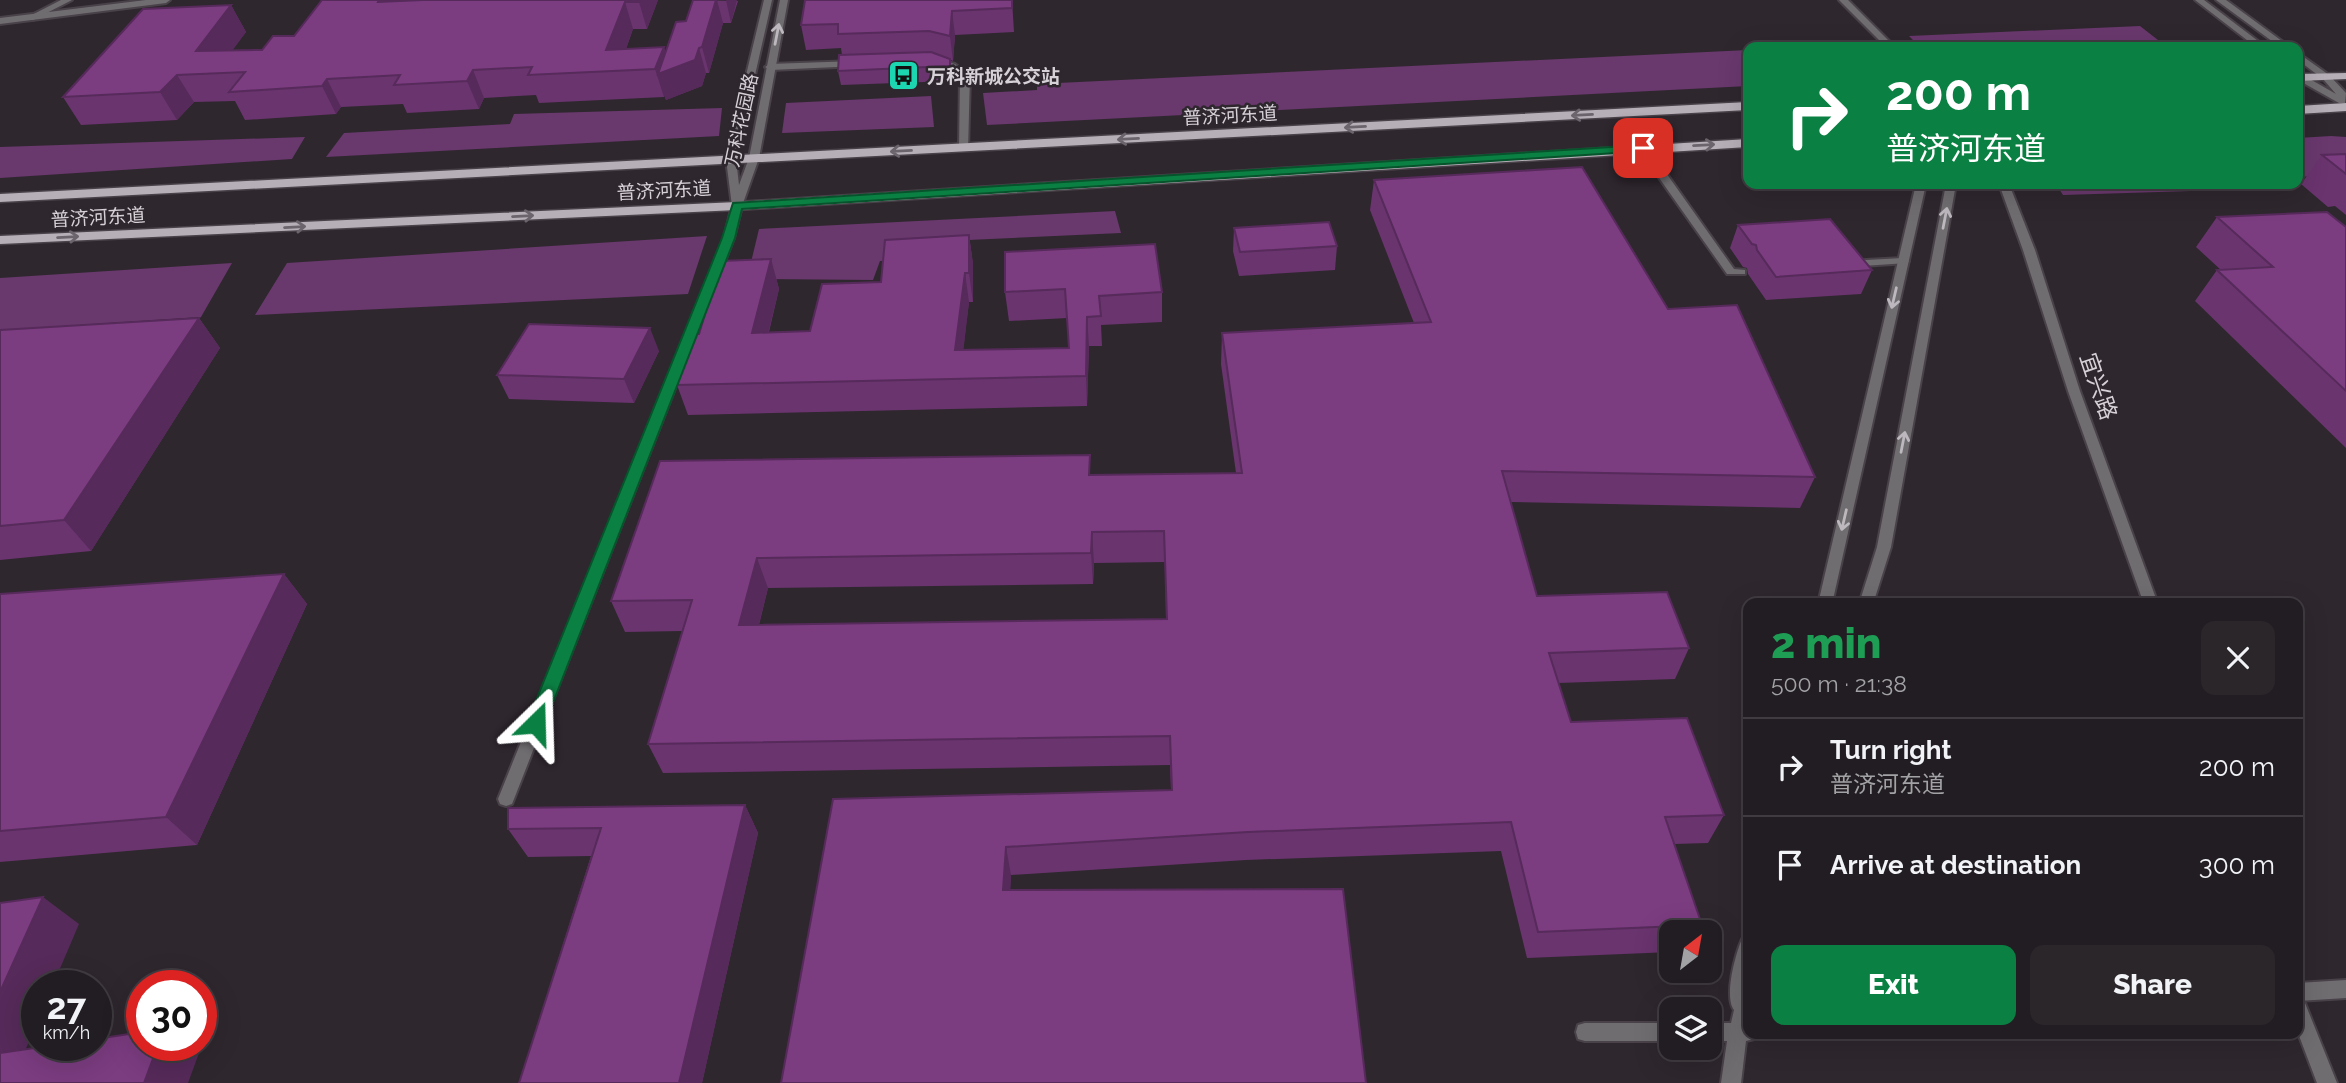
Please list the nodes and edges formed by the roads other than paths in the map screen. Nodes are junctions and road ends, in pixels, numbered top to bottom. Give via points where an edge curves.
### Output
1 (68, 0) edge
2 (166, 0) edge
3 (768, 0) edge
4 (784, 0) edge
5 (1843, 0) edge
6 (2199, 0) edge
7 (2220, 0) edge
8 (125, 3) edge
9 (30, 18) junction
10 (0, 21) edge
11 (1886, 42) edge
12 (2254, 42) edge
13 (2278, 42) edge
14 (2303, 60) edge
15 (920, 62) edge
16 (869, 64) edge
17 (770, 67) junction
18 (752, 68) junction
19 (2346, 76) edge
20 (2303, 77) edge
21 (2326, 77) junction
22 (2303, 79) edge
23 (2346, 103) edge
24 (1743, 106) edge
25 (2303, 109) edge
26 (1743, 143) edge
27 (964, 148) junction
28 (1643, 148) junction
29 (754, 158) junction
30 (731, 159) junction
31 (1920, 189) edge
32 (1950, 189) edge
33 (2006, 189) edge
34 (0, 198) edge
35 (737, 206) junction
36 (0, 240) edge
37 (1903, 261) junction
38 (1847, 265) edge
39 (1741, 272) dead end
40 (1826, 598) edge
41 (1868, 598) edge
42 (2149, 598) edge
43 (506, 799) dead end
44 (1743, 968) edge
45 (2346, 989) edge
46 (2303, 992) edge
47 (2303, 1022) edge
48 (1585, 1032) dead end
49 (1659, 1032) edge
50 (1722, 1032) edge
51 (1743, 1032) edge
52 (1731, 1083) edge
53 (2327, 1083) edge

1 - 9 street
2 - 8 street
3 - 18 street, 万科花园路
17 -> 4 street, 万科花园路
5 - 11 street
6 - 12 street
7 - 13 street
8 - 9 street
9 - 10 street
14 - 21 street
15 - 27 street via 952,65 965,75
16 - 17 street
17 - 18 street
17 - 29 street, 万科花园路
18 - 30 street, 万科花园路
19 - 21 main road
20 - 21 main road
21 - 23 street
22 - 23 street
23 - 25 main road
24 -> 27 main road, 普济河东道
28 -> 26 main road, 普济河东道
27 -> 29 main road, 普济河东道
28 - 35 main road, 普济河东道
28 - 39 street via 1731,272
29 - 30 main road, 普济河东道
29 - 35 street, 万科花园路
30 - 34 main road, 普济河东道
30 - 35 street, 万科花园路
31 - 37 street
41 -> 32 street via 1884,547
33 - 42 street, 宜兴路
36 -> 35 main road, 普济河东道
35 - 43 street via 729,238
37 - 38 street
37 -> 40 street
44 - 51 street
45 - 46 street
47 - 53 street
48 - 49 street
50 - 51 street
51 - 52 street

